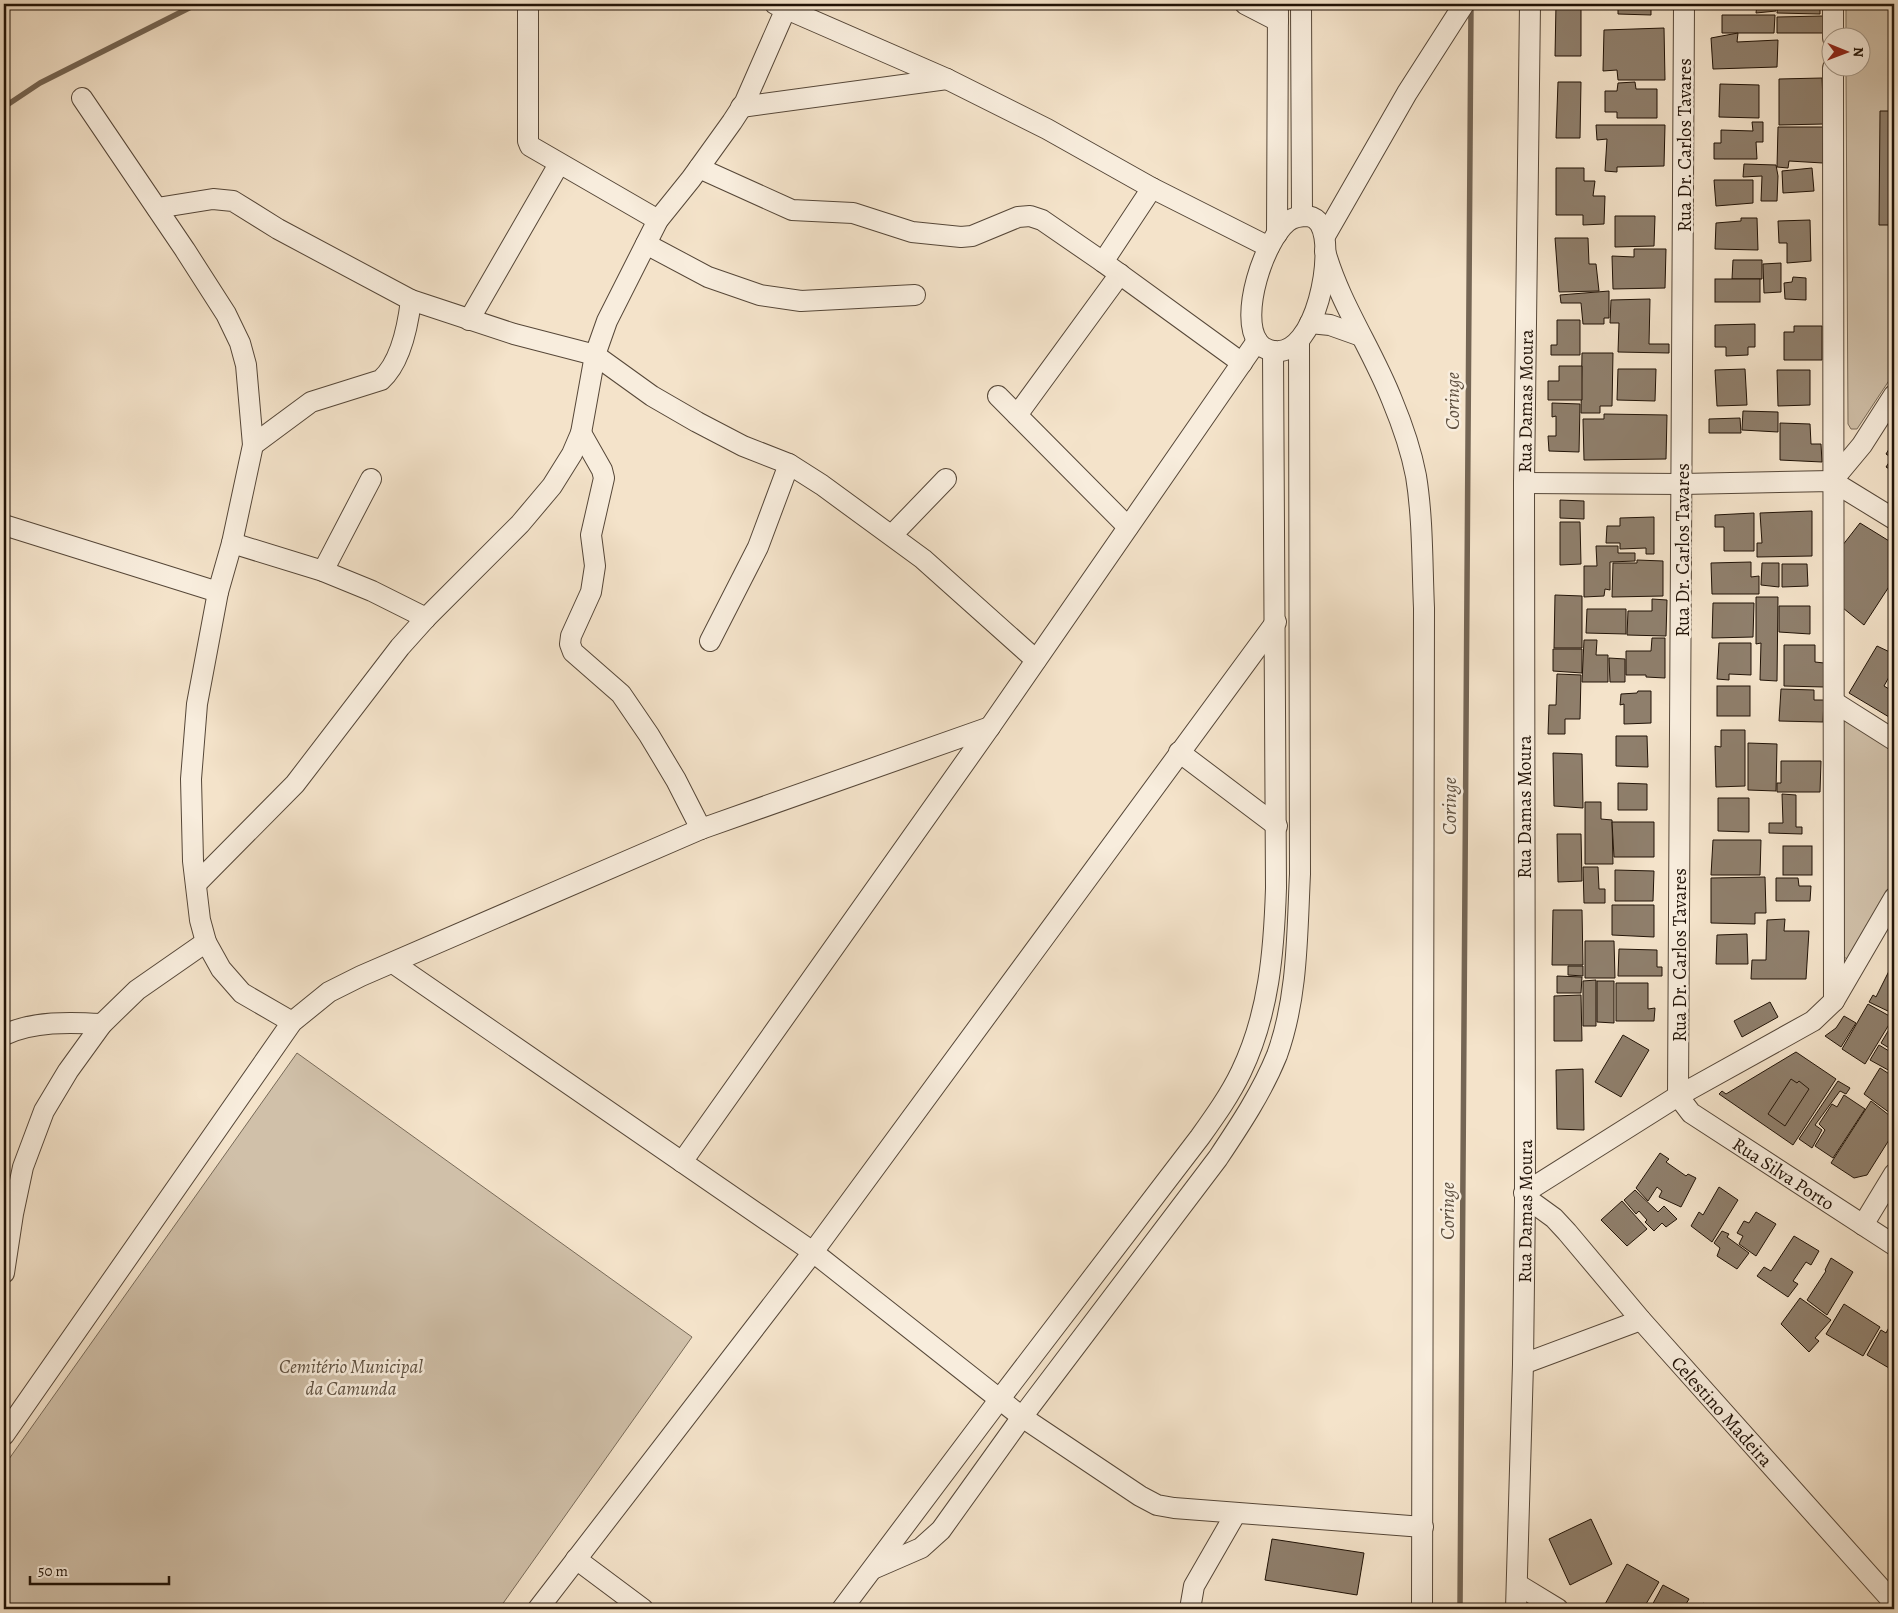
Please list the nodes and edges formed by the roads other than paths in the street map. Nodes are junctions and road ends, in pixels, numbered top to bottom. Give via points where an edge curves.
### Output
1 (528, 4) edge
2 (1245, 4) edge
3 (1301, 4) edge
4 (1464, 4) edge
5 (1530, 4) edge
6 (1684, 4) edge
7 (1833, 4) edge
8 (783, 5) edge
9 (1278, 12) edge
10 (1833, 28) edge
11 (1833, 78) edge
12 (947, 79) junction
13 (82, 98) dead end
14 (741, 107) junction
15 (559, 164) junction
16 (699, 168) junction
17 (1152, 188) junction
18 (157, 208) junction
19 (1302, 216) junction
20 (658, 220) junction
21 (1273, 240) junction
22 (646, 244) junction
23 (1325, 244) junction
24 (1103, 262) junction
25 (1120, 274) junction
26 (915, 295) dead end
27 (411, 300) junction
28 (469, 320) junction
29 (1310, 324) junction
30 (1361, 336) junction
31 (1299, 341) junction
32 (1265, 346) junction
33 (595, 354) junction
34 (1242, 363) junction
35 (1894, 395) edge
36 (998, 396) dead end
37 (1017, 415) junction
38 (580, 433) junction
39 (253, 445) junction
40 (789, 464) junction
41 (946, 478) dead end
42 (371, 479) dead end
43 (1832, 481) junction
44 (1524, 484) junction
45 (1682, 484) junction
46 (1894, 519) edge
47 (4, 525) edge
48 (1128, 527) junction
49 (892, 535) junction
50 (232, 543) junction
51 (323, 571) junction
52 (218, 592) junction
53 (1300, 605) junction
54 (426, 618) junction
55 (1274, 623) junction
56 (710, 641) dead end
57 (1036, 660) junction
58 (1834, 702) junction
59 (990, 727) junction
60 (1894, 740) edge
61 (1179, 752) junction
62 (1277, 826) junction
63 (701, 829) junction
64 (196, 884) junction
65 (1894, 898) edge
66 (206, 942) junction
67 (393, 963) junction
68 (1834, 1001) junction
69 (292, 1022) junction
70 (102, 1024) junction
71 (4, 1035) edge
72 (1678, 1096) junction
73 (682, 1162) junction
74 (1894, 1174) edge
75 (1524, 1195) junction
76 (1863, 1225) junction
77 (1894, 1245) edge
78 (813, 1252) junction
79 (4, 1274) edge
80 (1641, 1320) junction
81 (1523, 1364) junction
82 (999, 1400) junction
83 (1022, 1417) junction
84 (4, 1435) edge
85 (1236, 1514) junction
86 (1422, 1527) junction
87 (576, 1559) junction
88 (873, 1569) junction
89 (1517, 1584) junction
90 (1894, 1603) edge
91 (538, 1609) edge
92 (643, 1609) edge
93 (842, 1609) edge
94 (1190, 1609) edge
95 (1422, 1609) edge
96 (1516, 1609) edge
97 (1558, 1609) edge

1 - 15 street via 528,141 536,151
2 - 9 street
3 - 19 street
4 - 23 street via 1407,93
5 - 44 street, Rua Damas Moura
6 - 45 street, Rua Dr. Carlos Tavares
7 - 10 street
8 - 12 street
8 - 14 street
9 - 21 street
11 - 43 street
12 - 14 street
12 - 17 street via 1047,129
13 - 18 street
14 - 16 street
15 - 20 street
15 - 28 street
16 - 20 street
16 - 24 street via 792,210 853,213 912,232 972,236 1018,217 1030,216 1052,226
17 - 21 street
17 - 24 street
18 - 27 street via 212,199 234,201 278,229
18 - 39 street via 226,314 240,343 246,365
19 - 21 street via 1286,223
19 - 23 street via 1317,219 1323,229
20 - 22 street
21 - 32 street via 1259,270 1252,318
22 - 26 street via 708,277 760,295 801,301
22 - 33 street via 607,321
23 - 29 street via 1320,291
23 - 30 street via 1336,286
24 - 25 street
25 - 34 street
25 - 37 street
27 - 28 street
27 - 39 street via 408,326 392,368 386,375 380,380 312,402
28 - 33 street
29 - 30 street via 1330,325
29 - 31 street
30 - 86 street via 1392,399 1406,439 1420,513 1424,608
31 - 32 street via 1289,350
31 - 53 street
32 - 34 street
32 - 55 street
33 - 38 street
33 - 40 street via 652,396 697,422 743,446
34 - 48 street
35 - 43 street via 1862,445
36 - 37 street
37 - 48 street
38 - 54 street via 572,454 552,486 520,524
38 - 63 street via 604,478 591,535 596,566 591,592 570,644 581,660 621,694 649,734
39 - 50 street
40 - 49 street
40 - 56 street via 758,547
41 - 49 street
42 - 51 street
43 - 45 street
43 - 46 street
43 - 58 street
44 - 45 street
44 - 75 street, Rua Damas Moura
45 - 72 street, Rua Dr. Carlos Tavares
47 - 52 street
48 - 57 street
49 - 57 street via 941,573
50 - 51 street
50 - 52 street
51 - 54 street
52 - 64 street via 197,704 193,747 190,806
53 - 55 street
53 - 83 street via 1297,950 1292,996 1277,1054 1248,1113 1218,1158
54 - 64 street via 295,784
55 - 61 street
55 - 62 street
57 - 59 street
58 - 60 street
58 - 68 street
59 - 63 street
59 - 73 street
61 - 62 street
61 - 78 street
62 - 82 street via 1270,975 1264,1009 1241,1072 1200,1137
63 - 67 street
64 - 66 street
65 - 68 street
66 - 69 street via 221,969 242,993
66 - 70 street via 137,990
67 - 69 street via 329,992
67 - 73 street
68 - 72 street via 1813,1020
69 - 84 street
70 - 71 street via 44,1025
70 - 79 street via 68,1071 44,1112 23,1167
72 - 75 street
72 - 76 street, Rua Silva Porto via 1691,1113
73 - 78 street
74 - 76 street
75 - 80 street, Celestino Madeira via 1554,1218
75 - 81 street, Rua Damas Moura
76 - 77 street, Rua Silva Porto
78 - 82 street
78 - 87 street
80 - 81 street
80 - 90 street, Celestino Madeira
81 - 89 street, Rua Damas Moura
82 - 83 street
82 - 88 street
83 - 85 street via 1157,1504
83 - 88 street via 940,1530 921,1548
85 - 86 street
85 - 94 street via 1194,1586
86 - 95 street
87 - 91 street
87 - 92 street
88 - 93 street
89 - 96 street, Rua Damas Moura
89 - 97 street

